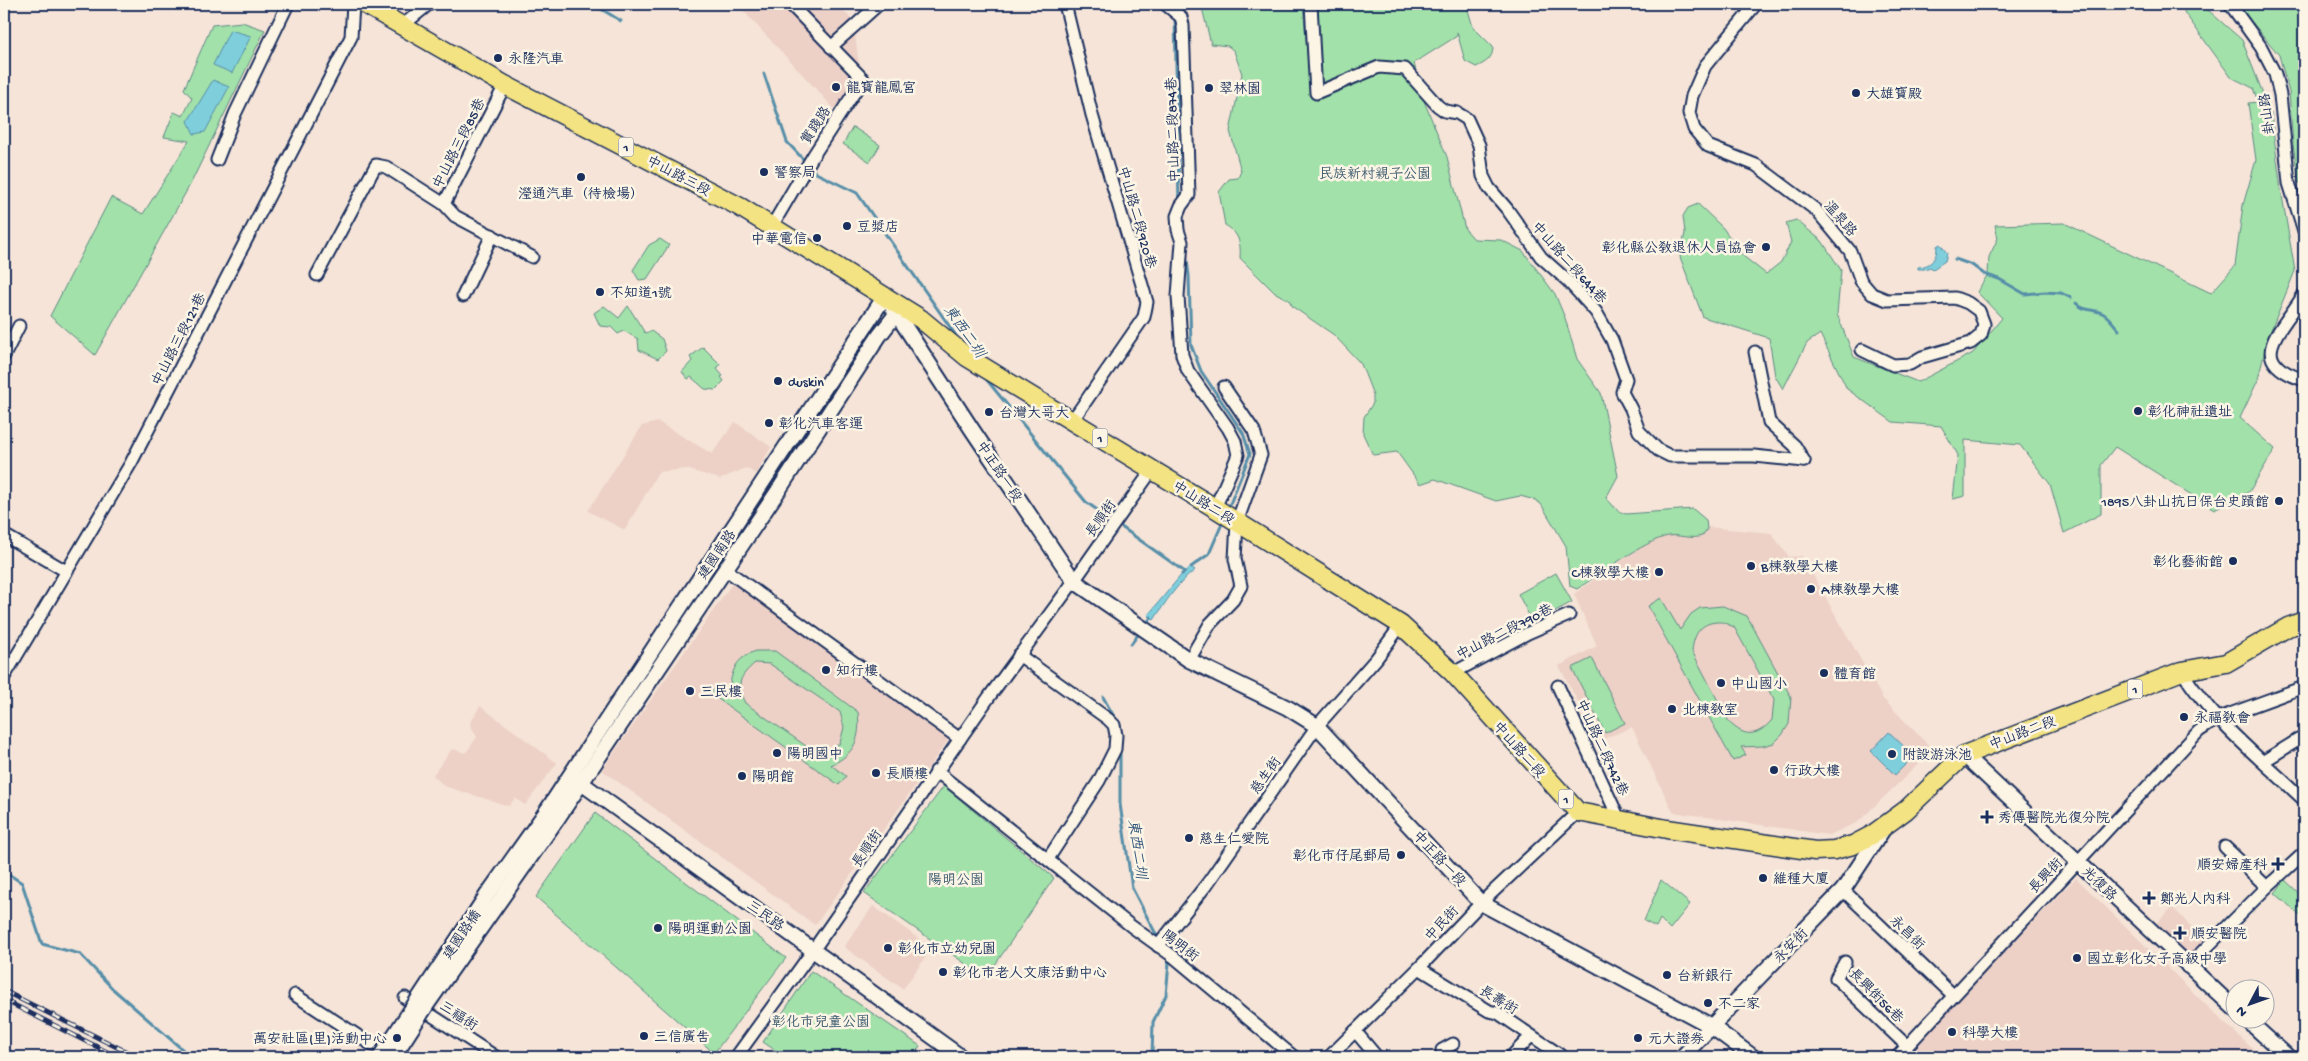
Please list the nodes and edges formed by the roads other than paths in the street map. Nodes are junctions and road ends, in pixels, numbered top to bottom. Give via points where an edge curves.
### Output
1 (288, 4) edge
2 (353, 4) edge
3 (364, 4) edge
4 (429, 4) edge
5 (790, 4) edge
6 (879, 4) edge
7 (1065, 4) edge
8 (1311, 4) edge
9 (1756, 4) edge
10 (2230, 4) edge
11 (1166, 5) edge
12 (402, 26) junction
13 (832, 46) junction
14 (505, 84) junction
15 (217, 160) dead end
16 (444, 204) junction
17 (772, 226) junction
18 (2304, 231) edge
19 (492, 235) junction
20 (532, 257) dead end
21 (317, 275) dead end
22 (2304, 294) edge
23 (462, 296) dead end
24 (885, 296) junction
25 (898, 310) junction
26 (20, 326) dead end
27 (1862, 350) dead end
28 (1755, 352) dead end
29 (4, 356) edge
30 (2304, 380) edge
31 (1224, 387) dead end
32 (1072, 421) junction
33 (1234, 466) junction
34 (1152, 470) junction
35 (1254, 476) junction
36 (1226, 515) junction
37 (4, 535) edge
38 (725, 569) junction
39 (66, 571) junction
40 (1074, 581) junction
41 (1568, 615) dead end
42 (2304, 621) edge
43 (1402, 626) junction
44 (1019, 655) junction
45 (1189, 660) junction
46 (2182, 671) junction
47 (1453, 673) junction
48 (4, 677) edge
49 (1558, 686) dead end
50 (2304, 687) edge
51 (2219, 718) junction
52 (1316, 726) junction
53 (960, 739) junction
54 (2304, 739) edge
55 (1964, 755) junction
56 (2264, 761) junction
57 (936, 771) junction
58 (575, 779) junction
59 (2304, 800) edge
60 (1578, 812) junction
61 (551, 815) junction
62 (1620, 821) junction
63 (1886, 824) junction
64 (2225, 847) dead end
65 (2304, 853) edge
66 (1048, 859) junction
67 (2078, 862) junction
68 (2267, 887) junction
69 (1843, 890) junction
70 (1481, 902) junction
71 (1158, 946) junction
72 (814, 950) junction
73 (1845, 962) dead end
74 (2187, 967) junction
75 (1419, 968) junction
76 (295, 995) dead end
77 (1953, 995) junction
78 (405, 998) dead end
79 (2226, 1001) edge
80 (1711, 1026) junction
81 (2256, 1028) edge
82 (1355, 1031) junction
83 (1530, 1037) junction
84 (1452, 1044) dead end
85 (372, 1045) dead end
86 (1907, 1046) junction
87 (380, 1057) edge
88 (394, 1057) edge
89 (496, 1057) edge
90 (736, 1057) edge
91 (961, 1057) edge
92 (1294, 1057) edge
93 (1329, 1057) edge
94 (1377, 1057) edge
95 (1447, 1057) edge
96 (1511, 1057) edge
97 (1563, 1057) edge
98 (1682, 1057) edge
99 (1753, 1057) edge
100 (1897, 1057) edge
101 (2288, 1057) edge

1 - 15 street via 235,114
2 - 39 street, 中山路三段121巷 via 351,37 131,462
3 - 12 main road, 中山路三段 / 1
4 - 12 street
5 - 13 street, 實踐路
6 - 13 street
7 - 32 street, 中山路二段920巷 via 1092,115 1146,302 1144,317
8 - 28 street, 中山路二段644巷 via 1316,93 1379,68 1405,69 1438,106 1468,119 1479,145 1483,176 1489,188 1541,257 1596,312 1612,340 1626,379 1622,392 1639,431 1658,450 1670,456 1754,456 1804,460 1795,446 1769,422
9 - 27 street, 溫泉路 via 1705,66 1692,96 1689,113 1694,129 1708,146 1756,165 1816,210 1850,251 1861,281 1872,294 1887,300 1955,298 1980,311 1984,324 1981,335 1971,343 1922,356 1910,364 1893,365
10 - 18 street, 卦山路 via 2261,47 2275,74 2289,182
11 - 33 street, 中山路二段874巷 via 1181,17 1190,195 1177,216 1182,242 1178,296 1182,355 1188,371 1235,441 1238,455
12 - 14 main road, 中山路三段 / 1
13 - 17 street, 實踐路 via 863,79
14 - 16 street, 中山路三段85巷
14 - 17 main road, 中山路三段 / 1 via 691,180
16 - 19 street, 中山路三段85巷 via 455,216
16 - 21 street via 386,167 376,165
17 - 24 main road, 中山路三段 / 1
19 - 20 street, 中山路三段85巷
19 - 23 street
22 - 30 street via 2272,343 2270,355 2276,367
24 - 25 main road, 中山路二段 / 1
24 - 58 street, 建國南路
25 - 32 main road, 中山路二段 / 1 via 921,319 973,361
25 - 38 street, 建國南路
25 - 40 street, 中正路一段
26 - 29 street
31 - 35 street via 1254,430 1261,455
32 - 34 main road, 中山路二段 / 1
33 - 35 street
33 - 36 street, 中山路二段874巷
34 - 36 main road, 中山路二段 / 1
34 - 40 street, 長順街
35 - 36 street
36 - 43 main road, 中山路二段 / 1
36 - 45 street via 1241,586 1234,600 1210,624
37 - 39 street
38 - 53 street
38 - 58 street, 建國南路
39 - 48 street, 中山路三段121巷
40 - 44 street, 長順街
40 - 45 street, 中正路一段
41 - 47 street, 中山路二段790巷
42 - 46 main road, 中山路二段 / 1 via 2226,663
43 - 47 main road, 中山路二段 / 1
43 - 52 street, 慈生街
44 - 53 street, 長順街
44 - 66 street via 1108,719 1114,725 1116,736 1115,750 1099,781
45 - 52 street, 中正路一段 via 1288,708
46 - 51 street
46 - 55 main road, 中山路二段 / 1
47 - 60 main road, 中山路二段 / 1
49 - 62 street, 中山路二段742巷
50 - 51 street, 長興街
51 - 56 street
51 - 67 street, 長興街 via 2199,730
52 - 70 street, 中正路一段
52 - 71 street, 慈生街 via 1208,884
53 - 57 street, 長順街
54 - 56 street
55 - 63 main road, 中山路二段 / 1 via 1906,810
55 - 67 street, 光復路
56 - 59 street
57 - 66 street, 陽明街
57 - 72 street, 長順街
58 - 61 street, 建國南路
58 - 72 street, 三民路
60 - 62 main road, 中山路二段 / 1
60 - 70 street, 中民街
61 - 87 street, 建國路橋, bridge via 487,895
61 - 88 street, 建國路橋, bridge
62 - 63 main road, 中山路二段 / 1 via 1815,851 1853,845
63 - 69 street, 永安街
64 - 68 street
65 - 68 street
66 - 71 street, 陽明街
67 - 74 street, 光復路
67 - 77 street, 長興街
68 - 74 street
69 - 77 street, 永昌街
69 - 80 street, 永安街
70 - 75 street, 中民街
70 - 80 street, 中正路一段
71 - 92 street, 陽明街
72 - 90 street, 長順街
72 - 91 street, 三民路
73 - 86 street, 長興街56巷 via 1836,978
74 - 79 street, 光復路
75 - 82 street, 中民街
75 - 83 street, 長壽街 via 1488,1011 1498,1013
76 - 85 street
77 - 86 street, 長興街
78 - 89 street, 三福街
80 - 98 street, 永安街
80 - 99 street, 中正路一段
81 - 101 street
82 - 93 street, 中民街
82 - 94 street
83 - 96 street
83 - 97 street, 長壽街
84 - 95 street via 1442,1050
86 - 100 street, 長興街

